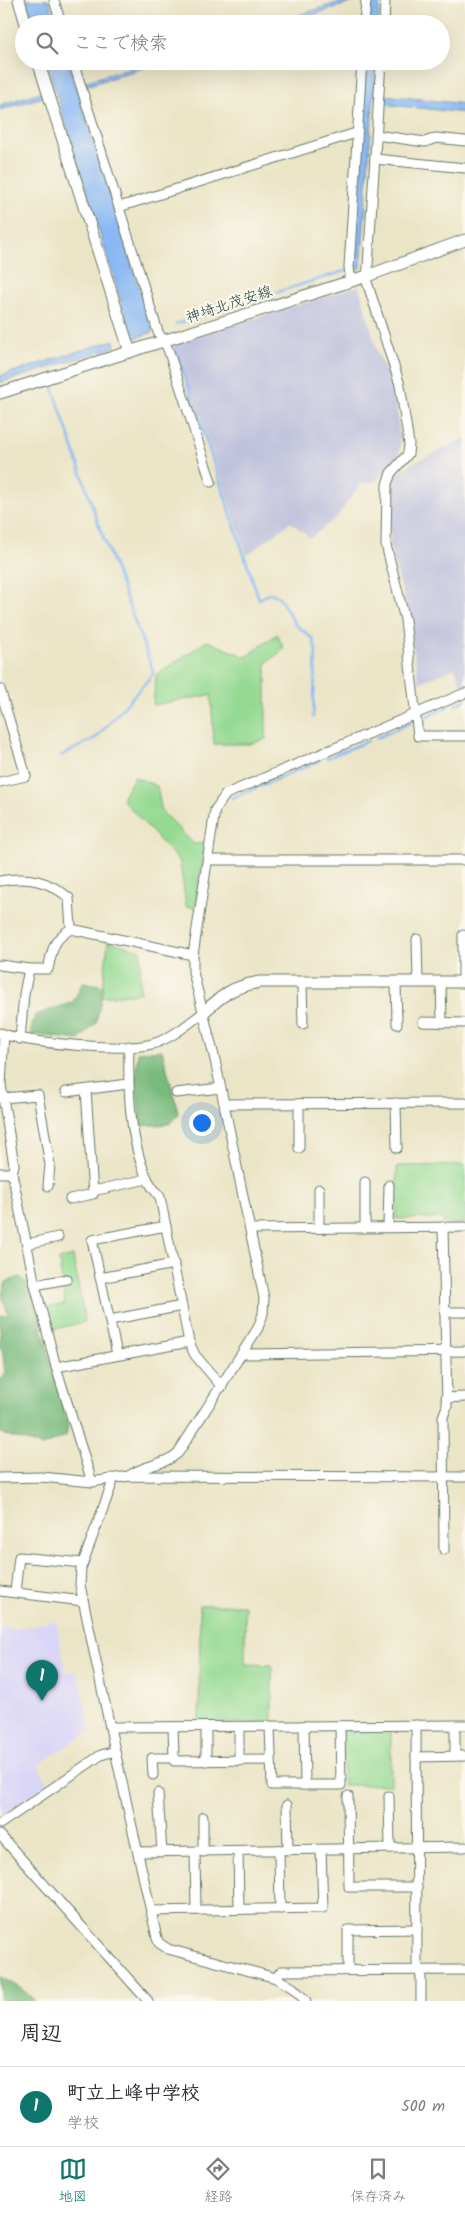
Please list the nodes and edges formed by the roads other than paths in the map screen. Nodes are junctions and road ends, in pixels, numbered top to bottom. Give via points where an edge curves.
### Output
1 (19, 0) edge
2 (54, 0) edge
3 (366, 0) edge
4 (385, 0) edge
5 (23, 15) edge
6 (58, 15) edge
7 (365, 15) edge
8 (384, 15) edge
9 (41, 70) edge
10 (76, 70) edge
11 (361, 70) edge
12 (380, 70) edge
13 (356, 133) junction
14 (376, 136) junction
15 (465, 142) edge
16 (375, 158) junction
17 (465, 168) edge
18 (119, 207) junction
19 (465, 240) edge
20 (349, 274) junction
21 (367, 276) junction
22 (163, 341) junction
23 (130, 352) junction
24 (0, 393) edge
25 (211, 482) dead end
26 (0, 689) edge
27 (465, 693) edge
28 (416, 713) junction
29 (465, 736) edge
30 (0, 782) edge
31 (208, 860) junction
32 (465, 860) edge
33 (0, 881) edge
34 (71, 929) junction
35 (463, 935) dead end
36 (417, 939) dead end
37 (192, 955) junction
38 (0, 965) edge
39 (29, 969) junction
40 (302, 982) junction
41 (396, 982) junction
42 (418, 982) junction
43 (441, 982) junction
44 (464, 982) edge
45 (204, 1012) junction
46 (422, 1022) dead end
47 (442, 1023) junction
48 (464, 1023) edge
49 (303, 1024) dead end
50 (397, 1024) dead end
51 (2, 1034) edge
52 (20, 1038) junction
53 (129, 1046) junction
54 (128, 1084) junction
55 (221, 1088) junction
56 (86, 1090) junction
57 (66, 1092) dead end
58 (176, 1093) dead end
59 (2, 1095) edge
60 (396, 1103) junction
61 (465, 1103) edge
62 (224, 1104) junction
63 (299, 1104) junction
64 (299, 1148) dead end
65 (397, 1148) dead end
66 (0, 1173) edge
67 (12, 1174) junction
68 (147, 1180) junction
69 (365, 1182) dead end
70 (389, 1184) dead end
71 (48, 1186) dead end
72 (319, 1189) dead end
73 (93, 1190) junction
74 (70, 1199) dead end
75 (166, 1226) junction
76 (365, 1227) junction
77 (388, 1227) junction
78 (443, 1227) junction
79 (465, 1227) edge
80 (319, 1228) junction
81 (251, 1229) junction
82 (58, 1237) dead end
83 (27, 1244) junction
84 (174, 1264) junction
85 (100, 1278) junction
86 (67, 1279) dead end
87 (35, 1285) junction
88 (182, 1306) junction
89 (444, 1312) junction
90 (465, 1312) edge
91 (110, 1320) junction
92 (188, 1342) junction
93 (465, 1351) edge
94 (445, 1352) junction
95 (117, 1354) junction
96 (243, 1354) junction
97 (56, 1367) junction
98 (222, 1387) junction
99 (465, 1397) edge
100 (446, 1398) junction
101 (130, 1476) junction
102 (444, 1477) junction
103 (465, 1477) edge
104 (0, 1478) edge
105 (112, 1478) junction
106 (92, 1482) junction
107 (444, 1550) dead end
108 (83, 1564) junction
109 (0, 1591) edge
110 (15, 1592) junction
111 (83, 1601) junction
112 (416, 1725) junction
113 (455, 1725) junction
114 (465, 1725) edge
115 (239, 1726) junction
116 (270, 1726) junction
117 (304, 1726) junction
118 (340, 1726) junction
119 (173, 1727) junction
120 (206, 1727) junction
121 (110, 1728) junction
122 (115, 1751) junction
123 (460, 1756) edge
124 (416, 1757) junction
125 (174, 1758) junction
126 (239, 1760) junction
127 (270, 1760) junction
128 (206, 1761) junction
129 (153, 1776) dead end
130 (305, 1785) junction
131 (158, 1793) dead end
132 (348, 1796) dead end
133 (389, 1796) dead end
134 (288, 1805) dead end
135 (203, 1817) dead end
136 (0, 1824) edge
137 (0, 1835) edge
138 (390, 1848) junction
139 (417, 1848) junction
140 (465, 1848) edge
141 (349, 1849) junction
142 (284, 1850) junction
143 (322, 1850) junction
144 (238, 1851) junction
145 (138, 1852) junction
146 (162, 1852) junction
147 (199, 1852) junction
148 (417, 1887) junction
149 (280, 1909) junction
150 (196, 1910) junction
151 (239, 1910) junction
152 (151, 1911) junction
153 (417, 1929) junction
154 (348, 1970) junction
155 (419, 1970) junction
156 (465, 1970) edge
157 (276, 1978) junction
158 (148, 2001) edge
159 (306, 2001) edge
160 (421, 2001) edge

1 - 5 street
2 - 6 street
3 - 7 street
4 - 8 street
9 - 23 street
10 - 18 street
11 - 13 street
12 - 14 street
13 - 18 street
13 - 20 street
14 - 15 street via 425,142 436,138
14 - 16 street
16 - 17 street
16 - 21 street
18 - 22 street
19 - 21 street, 神埼北茂安線
20 - 21 street, 神埼北茂安線
20 - 22 street, 神埼北茂安線
21 - 28 street via 400,385 408,432 408,454 391,473 387,484 386,545 405,620
22 - 23 street, 神埼北茂安線
22 - 25 street
23 - 24 street, 神埼北茂安線
26 - 30 street via 26,776
27 - 28 street
28 - 29 street via 418,736
28 - 31 street via 226,794 215,810
31 - 32 street
31 - 37 street
33 - 34 street via 30,879 55,886 68,898
34 - 37 street
34 - 39 street via 58,936 48,969
35 - 44 street
36 - 42 street
37 - 45 street via 193,972
38 - 39 street
39 - 52 street
40 - 41 street
40 - 45 street via 260,982 239,986
40 - 49 street
41 - 42 street
41 - 50 street
42 - 43 street
43 - 44 street
43 - 47 street
45 - 53 street via 178,1032 152,1044
45 - 55 street
46 - 47 street
47 - 48 street
51 - 52 street
51 - 59 street
52 - 53 street via 81,1046
53 - 54 street
54 - 56 street
54 - 68 street via 139,1155
55 - 58 street
55 - 62 street
56 - 57 street
56 - 73 street
59 - 67 street via 14,1165
59 - 71 street via 38,1095 50,1165
60 - 61 street
60 - 63 street
60 - 65 street
62 - 63 street
62 - 81 street
63 - 64 street
66 - 67 street
67 - 83 street
68 - 73 street
68 - 75 street via 160,1198
69 - 76 street
70 - 77 street
72 - 80 street
73 - 74 street via 94,1194
75 - 84 street
75 - 85 street via 92,1240
76 - 77 street
76 - 80 street
77 - 78 street
78 - 79 street
78 - 89 street
80 - 81 street
81 - 96 street via 262,1282 263,1314
82 - 83 street
83 - 87 street
84 - 85 street
84 - 88 street
85 - 91 street
86 - 87 street
87 - 97 street
88 - 91 street
88 - 92 street
89 - 90 street
89 - 94 street
91 - 95 street
92 - 95 street
92 - 98 street via 194,1355
93 - 94 street
94 - 96 street
94 - 100 street
95 - 97 street
96 - 98 street
97 - 106 street
98 - 101 street via 171,1459 137,1470
99 - 100 street
100 - 102 street via 443,1417
101 - 102 street
101 - 105 street
102 - 103 street
102 - 107 street
104 - 106 street via 41,1477
105 - 106 street
105 - 108 street
108 - 110 street via 18,1557
108 - 111 street via 80,1576
109 - 110 street
110 - 111 street
111 - 121 street
112 - 113 street
112 - 118 street
112 - 124 street
113 - 114 street
113 - 123 street
115 - 116 street
115 - 120 street
115 - 126 street
116 - 117 street
116 - 127 street
117 - 118 street
117 - 130 street
118 - 130 street via 341,1785
119 - 120 street
119 - 121 street
119 - 125 street
120 - 128 street
121 - 122 street
122 - 136 street via 101,1755
122 - 145 street
123 - 124 street
124 - 139 street
125 - 128 street via 174,1761
125 - 129 street via 152,1758
126 - 127 street
126 - 128 street
127 - 130 street via 272,1785
131 - 146 street
132 - 141 street
133 - 138 street
134 - 142 street
135 - 147 street
137 - 158 street
138 - 139 street
138 - 141 street
139 - 140 street
139 - 148 street
141 - 143 street
141 - 148 street via 349,1887
142 - 143 street
142 - 144 street
142 - 149 street
143 - 149 street via 323,1908
144 - 147 street
144 - 151 street
145 - 146 street
145 - 152 street
146 - 147 street
147 - 150 street
148 - 153 street
149 - 151 street
150 - 151 street
150 - 152 street
152 - 157 street via 157,1938 168,1950
153 - 154 street via 348,1930
153 - 155 street
154 - 155 street
154 - 157 street via 281,1971
155 - 156 street
155 - 160 street
157 - 159 street

